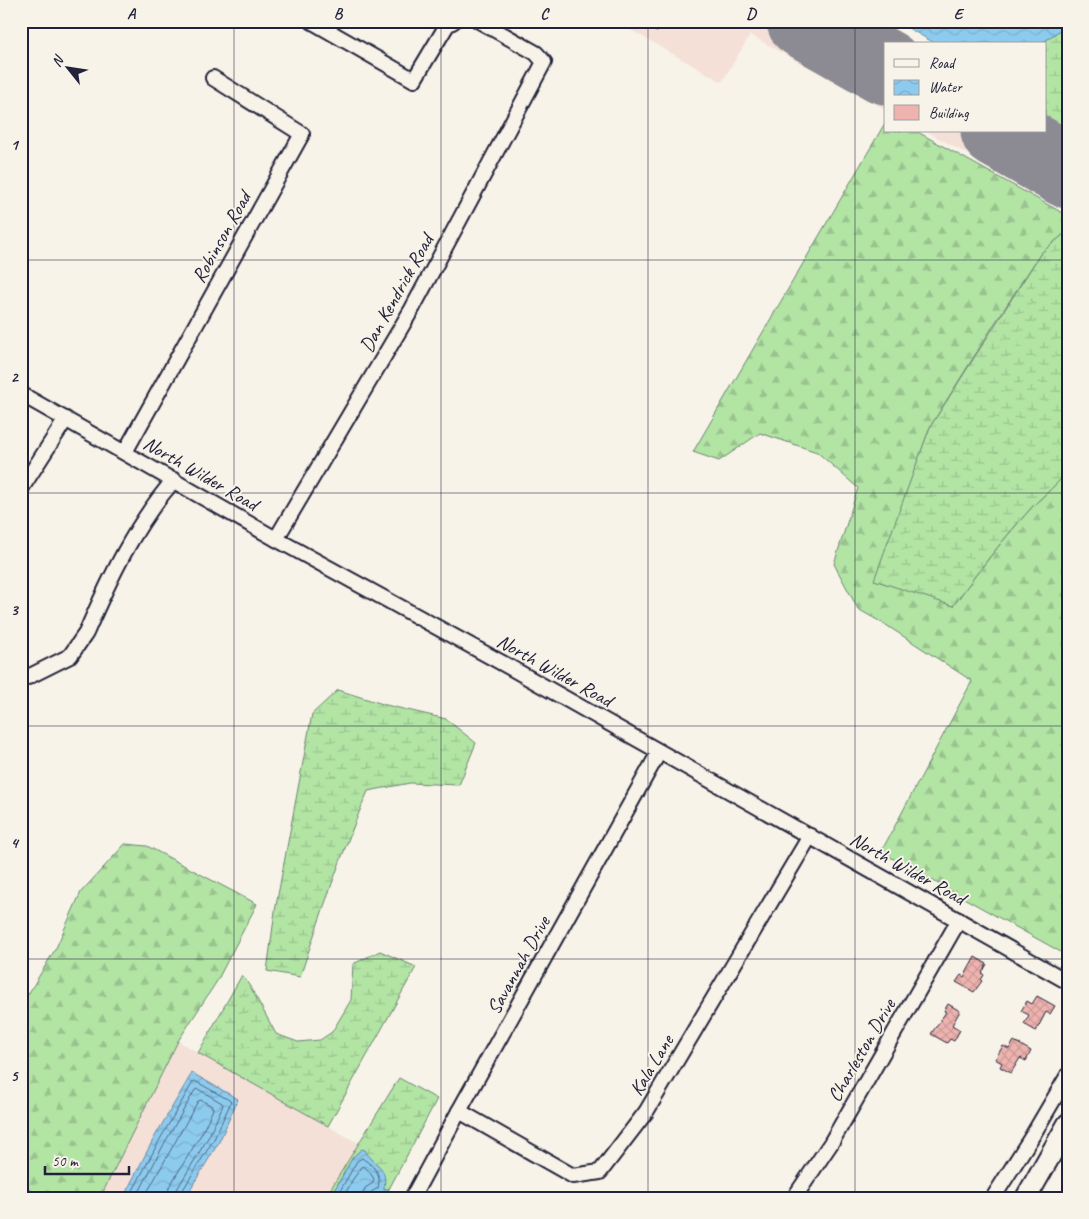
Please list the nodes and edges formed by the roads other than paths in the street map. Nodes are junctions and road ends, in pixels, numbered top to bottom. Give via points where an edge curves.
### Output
1 (311, 21) edge
2 (454, 21) edge
3 (479, 21) edge
4 (213, 78) dead end
5 (21, 394) edge
6 (66, 419) junction
7 (125, 452) junction
8 (174, 480) junction
9 (21, 489) edge
10 (276, 539) junction
11 (28, 677) dead end
12 (659, 752) junction
13 (810, 836) junction
14 (959, 920) junction
15 (1068, 982) edge
16 (1068, 1075) edge
17 (459, 1111) junction
18 (1068, 1124) edge
19 (412, 1198) edge
20 (794, 1198) edge
21 (993, 1198) edge
22 (1026, 1198) edge

1 - 2 street via 414,80 448,25
3 - 10 street, Dan Kendrick Road via 536,52 544,62 412,308
4 - 7 street, Robinson Road via 302,134
5 - 6 street, North Wilder Road
6 - 7 street, North Wilder Road
6 - 9 street
7 - 8 street, North Wilder Road
8 - 10 street, North Wilder Road
8 - 11 street via 128,547 78,646 70,656
10 - 12 street, North Wilder Road
12 - 13 street, North Wilder Road
12 - 17 street, Savannah Drive
13 - 14 street, North Wilder Road
13 - 17 street, Kala Lane via 646,1112 600,1172 573,1176
14 - 15 street, North Wilder Road
14 - 20 street, Charleston Drive via 831,1143
16 - 21 street
17 - 19 street, Savannah Drive
18 - 22 highway

